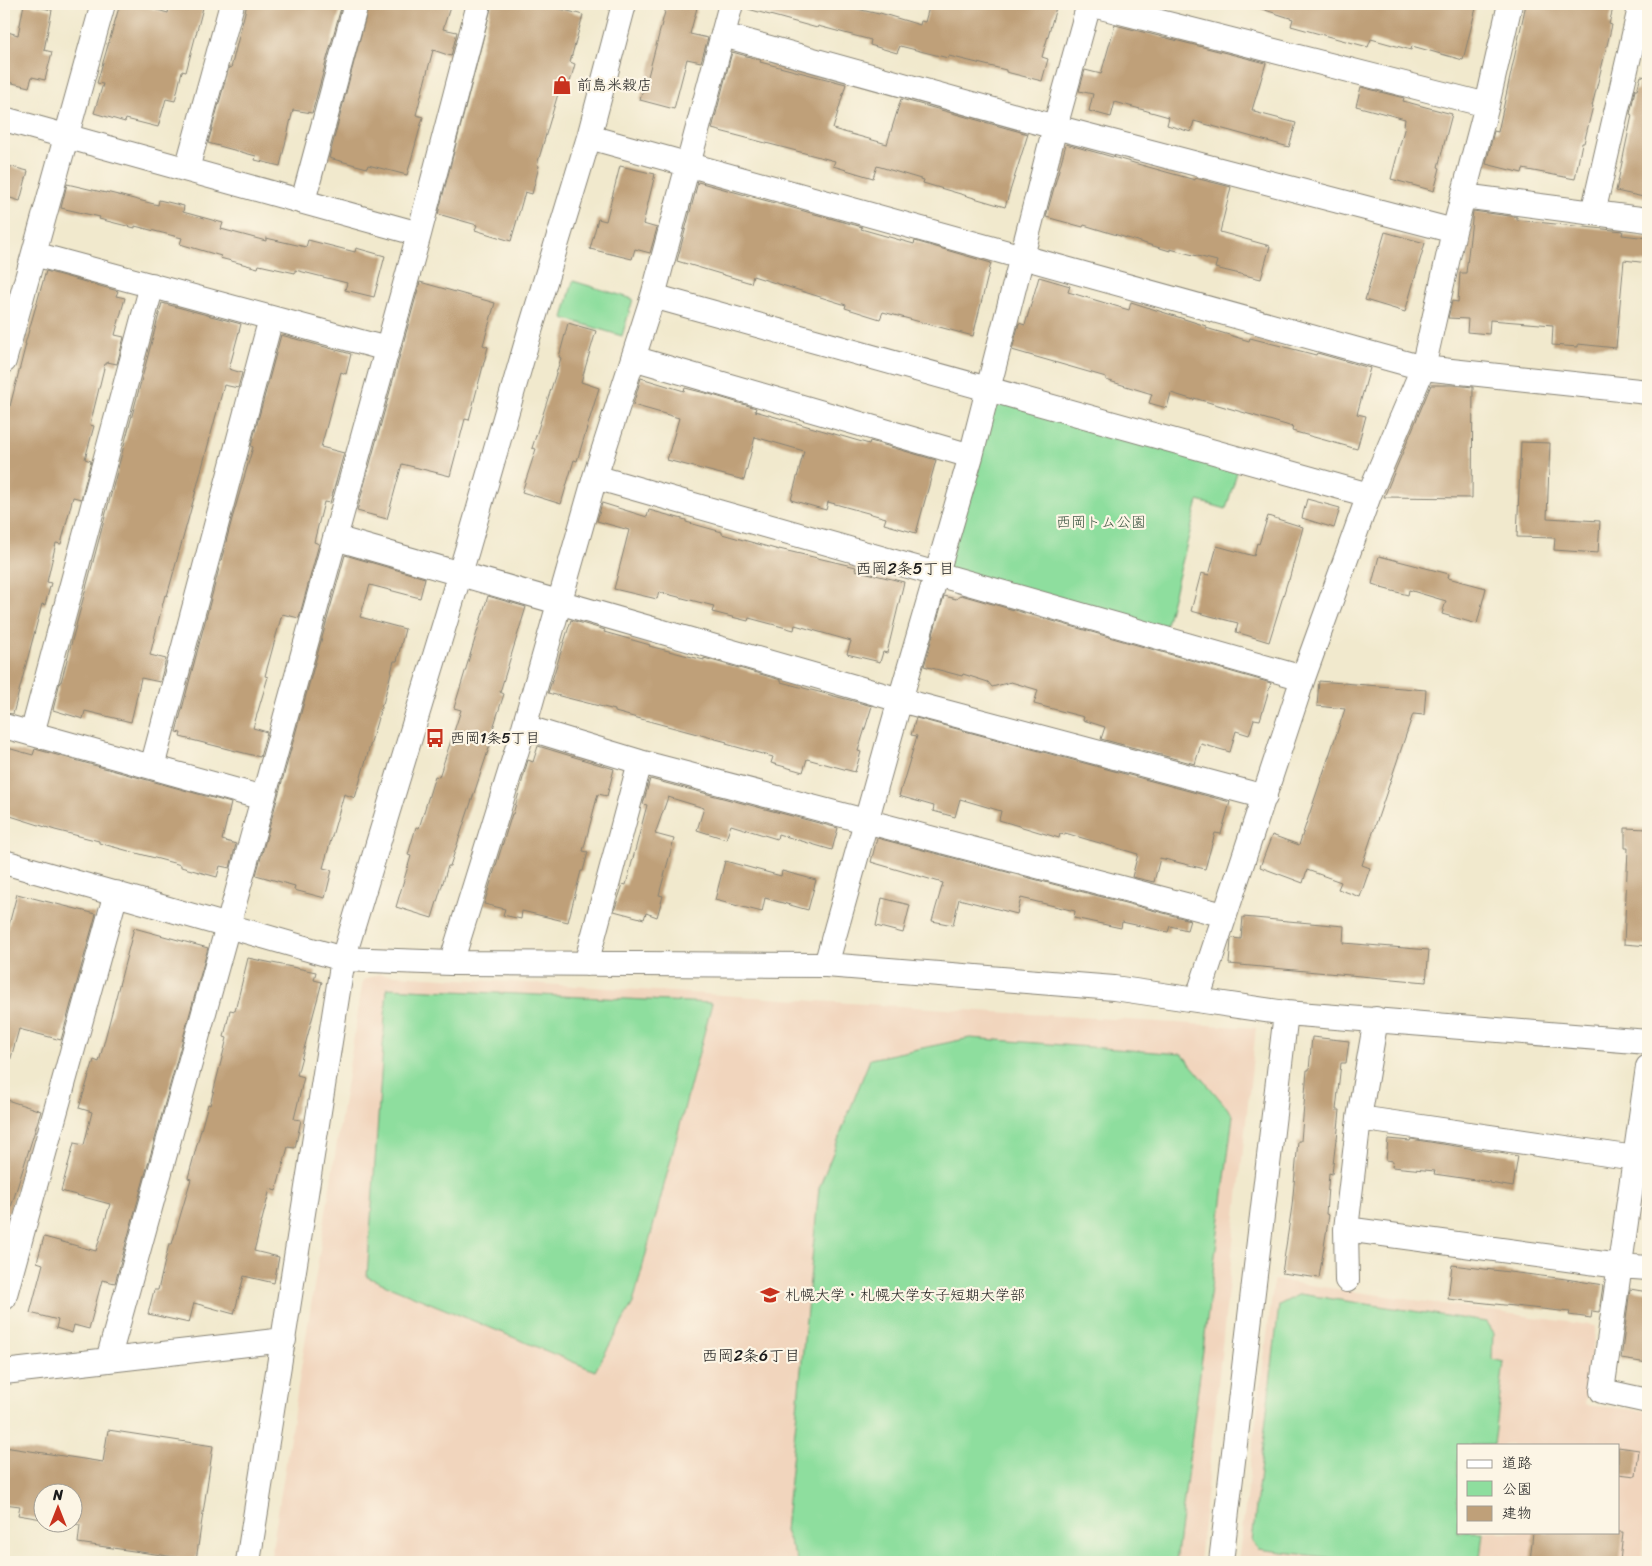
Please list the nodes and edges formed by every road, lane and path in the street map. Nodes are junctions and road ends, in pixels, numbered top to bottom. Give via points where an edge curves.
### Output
1 (103, 4) edge
2 (232, 4) edge
3 (356, 4) edge
4 (479, 4) edge
5 (624, 4) edge
6 (731, 4) edge
7 (1089, 4) edge
8 (1510, 4) edge
9 (1641, 4) edge
10 (723, 35) junction
11 (1487, 105) junction
12 (4, 119) edge
13 (1054, 127) junction
14 (67, 136) junction
15 (589, 137) junction
16 (688, 163) junction
17 (187, 169) junction
18 (1463, 196) junction
19 (303, 201) junction
20 (1593, 214) junction
21 (1648, 220) edge
22 (1454, 231) junction
23 (419, 234) junction
24 (34, 254) junction
25 (1022, 256) junction
26 (152, 285) junction
27 (653, 296) junction
28 (271, 318) junction
29 (387, 349) junction
30 (633, 358) junction
31 (4, 361) edge
32 (1423, 368) junction
33 (988, 389) junction
34 (1648, 392) edge
35 (971, 456) junction
36 (595, 477) junction
37 (1369, 495) junction
38 (334, 538) junction
39 (460, 573) junction
40 (937, 576) junction
41 (559, 602) junction
42 (1303, 678) junction
43 (900, 700) junction
44 (4, 726) edge
45 (524, 727) junction
46 (32, 734) junction
47 (640, 762) junction
48 (152, 767) junction
49 (1264, 797) junction
50 (263, 798) junction
51 (867, 820) junction
52 (4, 862) edge
53 (116, 893) junction
54 (1224, 915) junction
55 (227, 927) junction
56 (343, 959) junction
57 (451, 962) junction
58 (586, 964) junction
59 (826, 965) junction
60 (1196, 1000) junction
61 (1286, 1013) junction
62 (1376, 1019) junction
63 (1648, 1042) edge
64 (1648, 1068) edge
65 (1359, 1118) junction
66 (1635, 1158) junction
67 (1346, 1229) junction
68 (9, 1261) edge
69 (1619, 1266) junction
70 (1648, 1268) edge
71 (1347, 1280) dead end
72 (4, 1298) edge
73 (284, 1340) junction
74 (108, 1360) junction
75 (4, 1372) edge
76 (1648, 1401) edge
77 (248, 1562) edge
78 (1221, 1562) edge

1 - 14 street
2 - 17 street
3 - 19 street
4 - 23 street
5 - 15 street
6 - 10 street
7 - 11 street
7 - 13 street
8 - 11 street
9 - 20 street
10 - 13 street
10 - 16 street
11 - 18 street
12 - 14 street
13 - 22 street
13 - 25 street
14 - 17 street
14 - 24 street
15 - 16 street
15 - 39 street
16 - 25 street
16 - 27 street
17 - 19 street
18 - 20 street
18 - 22 street
19 - 23 street
20 - 21 street
22 - 32 street
23 - 29 street
24 - 26 street
24 - 31 street
25 - 32 street
25 - 33 street
26 - 28 street
26 - 46 street
27 - 30 street
27 - 33 street
28 - 29 street
28 - 48 street
29 - 38 street
30 - 35 street
30 - 36 street
32 - 34 street
32 - 37 street
33 - 35 street
33 - 37 street
35 - 40 street
36 - 40 street
36 - 41 street
37 - 42 street
38 - 39 street
38 - 50 street
39 - 41 street
39 - 56 street
40 - 42 street
40 - 43 street
41 - 43 street
41 - 45 street
42 - 49 street
43 - 49 street
43 - 51 street
44 - 46 street
45 - 47 street
45 - 57 street
46 - 48 street
47 - 51 street
47 - 58 street
48 - 50 street
49 - 54 street
50 - 55 street
51 - 54 street
51 - 59 street
52 - 53 street
53 - 55 street
53 - 68 street
54 - 60 street
55 - 56 street
55 - 74 street
56 - 57 street
56 - 73 street
57 - 58 street
58 - 59 street
59 - 60 street via 1114,988
60 - 61 street
61 - 62 street
61 - 78 street
62 - 63 street
62 - 65 street
64 - 66 street
65 - 66 street
65 - 67 street
66 - 69 street
67 - 69 street
67 - 71 street
68 - 72 street
69 - 70 street
69 - 76 street via 1602,1392
73 - 74 street
73 - 77 street
74 - 75 street

